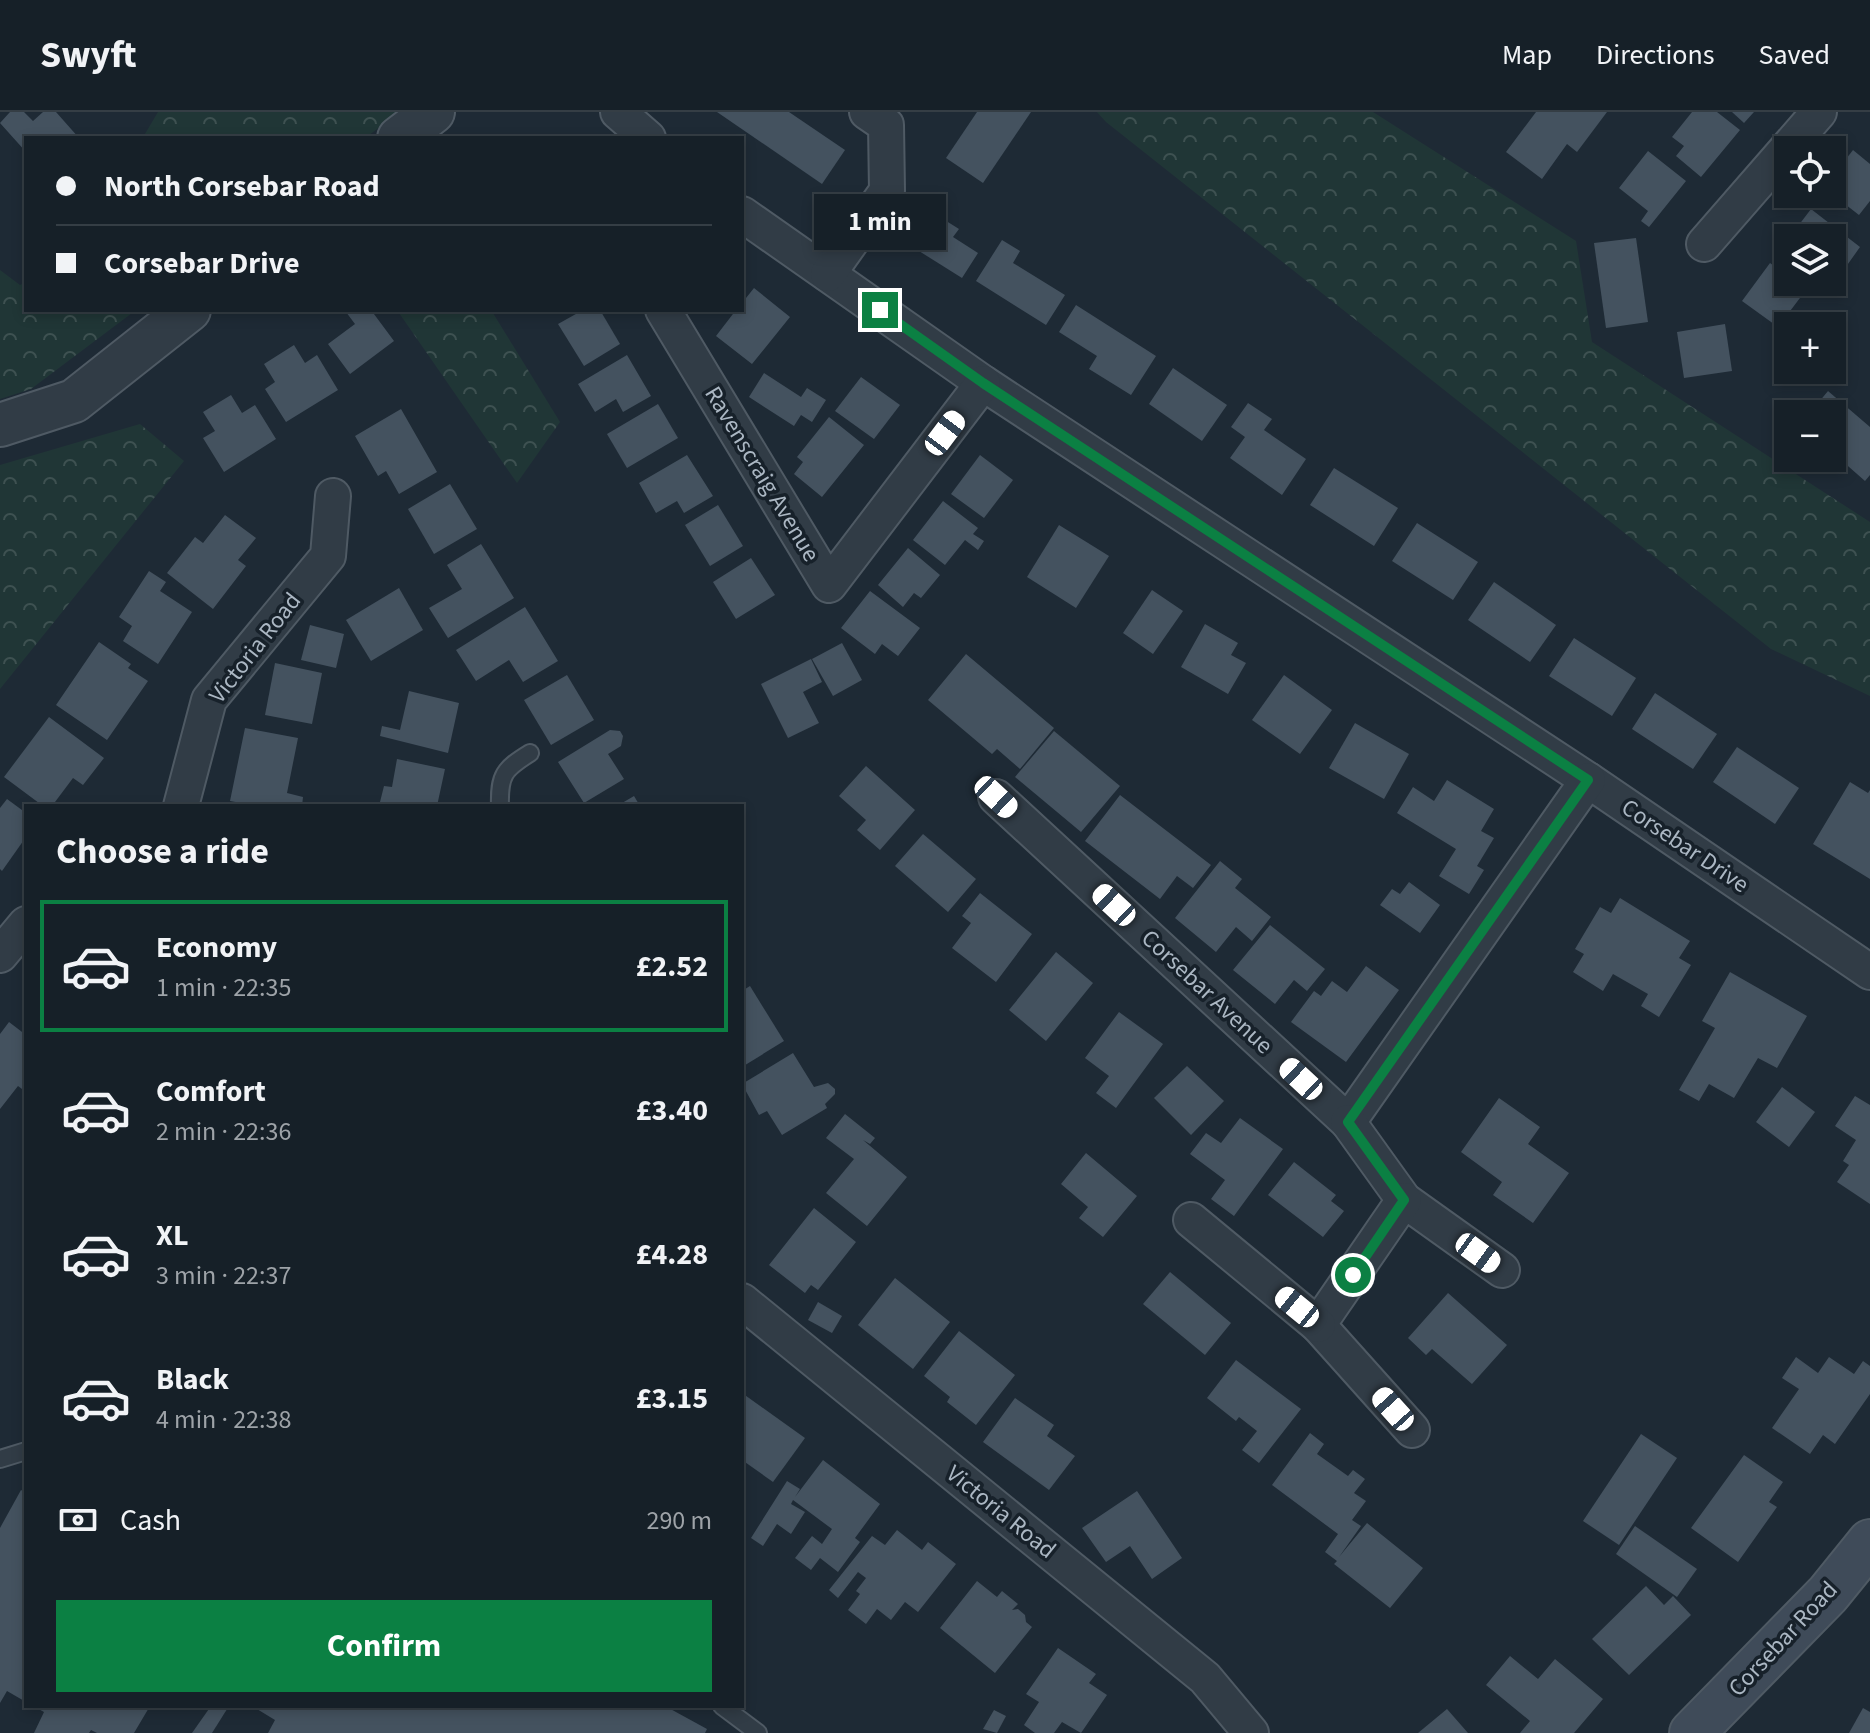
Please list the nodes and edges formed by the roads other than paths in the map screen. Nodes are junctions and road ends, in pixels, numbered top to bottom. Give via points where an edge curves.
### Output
1 (618, 112) edge
2 (867, 112) edge
3 (1819, 112) edge
4 (646, 136) edge
5 (744, 215) edge
6 (1704, 244) dead end
7 (828, 274) junction
8 (186, 312) edge
9 (664, 312) edge
10 (983, 383) junction
11 (0, 425) edge
12 (333, 496) dead end
13 (530, 753) dead end
14 (1588, 780) junction
15 (996, 797) dead end
16 (182, 804) edge
17 (500, 804) edge
18 (24, 926) edge
19 (0, 955) edge
20 (1870, 972) edge
21 (1348, 1122) junction
22 (1404, 1200) junction
23 (1191, 1220) dead end
24 (1502, 1270) dead end
25 (744, 1303) edge
26 (1318, 1325) junction
27 (1412, 1430) dead end
28 (24, 1452) edge
29 (0, 1459) edge
30 (1870, 1542) edge
31 (725, 1708) edge
32 (758, 1733) edge
33 (1251, 1733) edge
34 (1692, 1733) edge

1 - 4 street
2 - 7 street via 886,125 887,191
3 - 6 street
5 - 7 street, Corsebar Drive
7 - 10 street, Corsebar Drive
8 - 11 street via 74,401
9 - 10 street, Ravenscraig Avenue via 829,585
10 - 14 street, Corsebar Drive
12 - 16 street, Victoria Road via 328,556 209,700
13 - 17 lane via 508,767 499,785
14 - 20 street, Corsebar Drive
14 - 21 street
15 - 21 street, Corsebar Avenue
18 - 19 street
21 - 22 street, Corsebar Avenue
22 - 24 street, Corsebar Avenue
22 - 26 street
23 - 26 street
25 - 33 street, Victoria Road via 1205,1678
26 - 27 street
28 - 29 lane
30 - 34 main road, Corsebar Road via 1828,1594
31 - 32 lane

